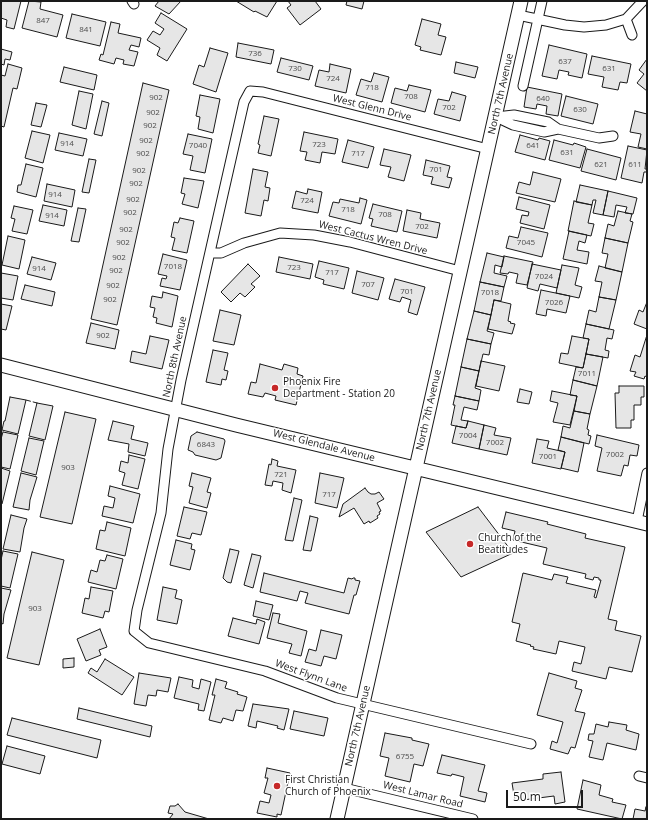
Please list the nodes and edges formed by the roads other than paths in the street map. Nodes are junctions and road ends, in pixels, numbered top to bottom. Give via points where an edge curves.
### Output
1 (521, 1) edge
2 (542, 1) edge
3 (643, 1) edge
4 (518, 15) junction
5 (538, 19) junction
6 (626, 19) junction
7 (632, 35) dead end
8 (523, 86) dead end
9 (250, 91) joint
10 (496, 117) junction
11 (613, 136) dead end
12 (488, 149) junction
13 (210, 253) junction
14 (460, 271) junction
15 (1, 365) edge
16 (175, 409) junction
17 (416, 469) junction
18 (647, 473) edge
19 (642, 523) edge
20 (134, 631) joint
21 (362, 705) junction
22 (531, 744) dead end
23 (344, 788) junction
24 (337, 819) edge
25 (473, 819) edge

1 - 4 main road, North 7th Avenue
2 - 5 street, North 7th Avenue
3 - 6 street
4 - 5 street
4 - 10 main road, North 7th Avenue
5 - 6 street via 584,27 606,25
5 - 8 street, North 7th Avenue
6 - 7 street
9 - 12 street, West Glenn Drive via 263,92
9 - 13 street, North 8th Avenue via 244,102
10 - 11 street via 514,114 548,122 558,129 599,138
10 - 12 main road, North 7th Avenue
12 - 14 main road, North 7th Avenue
13 - 14 street, West Cactus Wren Drive via 221,253 244,243 280,233 314,235
13 - 16 street, North 8th Avenue
14 - 17 main road, North 7th Avenue
15 - 16 main road, West Glendale Avenue
16 - 17 main road, West Glendale Avenue
16 - 20 street, North 8th Avenue via 161,513
17 - 19 main road, West Glendale Avenue
17 - 21 main road, North 7th Avenue
18 - 19 street
20 - 21 street, West Flynn Lane via 149,644 265,671 330,696
21 - 22 street, West Flynn Lane
21 - 23 main road, North 7th Avenue
23 - 24 main road, North 7th Avenue
23 - 25 street, West Lamar Road

